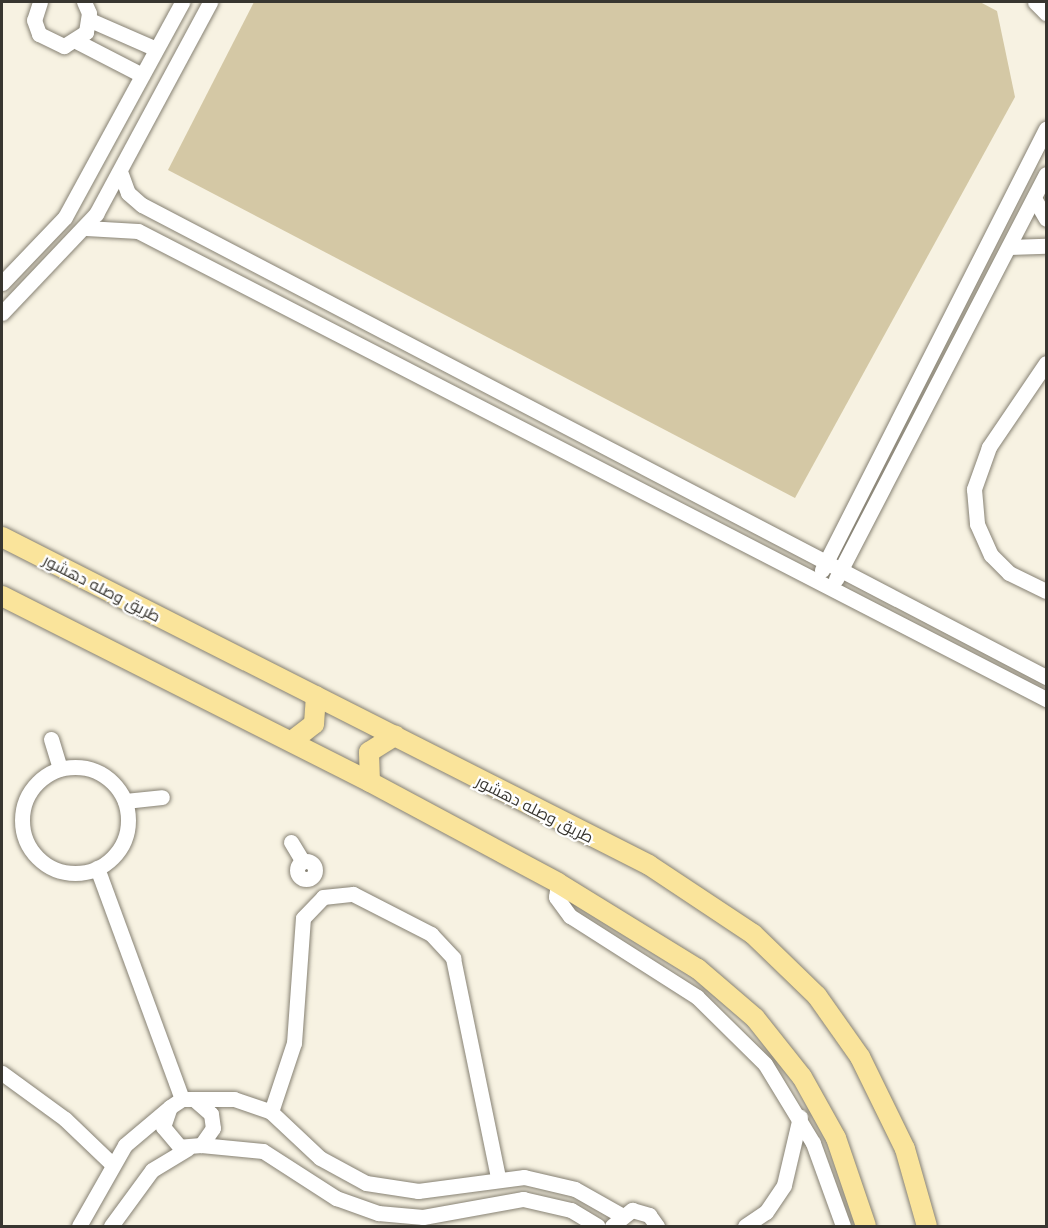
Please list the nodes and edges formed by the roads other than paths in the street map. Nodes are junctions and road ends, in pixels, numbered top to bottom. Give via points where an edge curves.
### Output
1 (84, 2) edge
2 (182, 2) edge
3 (210, 2) edge
4 (1035, 2) edge
5 (35, 3) edge
6 (1047, 13) edge
7 (90, 20) junction
8 (129, 37) junction
9 (78, 42) junction
10 (156, 49) junction
11 (116, 62) junction
12 (142, 75) junction
13 (1047, 129) edge
14 (121, 174) junction
15 (1047, 174) edge
16 (1034, 198) junction
17 (73, 203) junction
18 (96, 214) junction
19 (1047, 219) edge
20 (86, 228) junction
21 (1047, 246) edge
22 (1010, 247) junction
23 (2, 283) edge
24 (2, 313) edge
25 (1047, 363) edge
26 (2, 537) edge
27 (826, 562) junction
28 (841, 570) junction
29 (816, 581) junction
30 (831, 588) junction
31 (1047, 591) edge
32 (2, 596) edge
33 (1047, 678) edge
34 (316, 696) junction
35 (1047, 699) edge
36 (394, 736) junction
37 (51, 739) dead end
38 (292, 741) junction
39 (60, 769) junction
40 (370, 782) junction
41 (162, 797) dead end
42 (125, 801) junction
43 (291, 842) dead end
44 (97, 868) junction
45 (558, 883) junction
46 (324, 897) junction
47 (2, 1073) edge
48 (182, 1102) junction
49 (271, 1112) junction
50 (800, 1117) junction
51 (194, 1147) junction
52 (113, 1165) junction
53 (498, 1177) junction
54 (768, 1220) edge
55 (617, 1221) edge
56 (658, 1226) edge
57 (80, 1227) edge
58 (111, 1227) edge
59 (598, 1227) edge
60 (745, 1227) edge
61 (843, 1227) edge
62 (866, 1227) edge
63 (927, 1227) edge

1 - 7 street
2 - 10 street
3 - 14 street
4 - 6 street
5 - 9 street via 34,20 44,40 64,46
7 - 8 street
7 - 9 street
8 - 10 street
8 - 11 street
9 - 11 street
10 - 12 street
11 - 12 street
12 - 17 street
13 - 27 street
14 - 18 street
14 - 27 street via 128,193 142,205
15 - 16 street
16 - 19 street
16 - 22 street
17 - 18 street
17 - 23 street
18 - 20 street
20 - 24 street
20 - 29 street via 138,231
21 - 22 street
22 - 28 street
25 - 31 street via 989,447 974,489 977,524 991,555 1026,584
26 - 34 main road, طريق وصله دهشور
27 - 28 street
27 - 29 street
28 - 30 street
28 - 33 street
29 - 30 street
30 - 35 street
32 - 38 main road
34 - 36 main road, طريق وصله دهشور
34 - 38 main road via 314,724
36 - 40 main road via 369,752
36 - 63 main road, طريق وصله دهشور via 649,865 786,962 860,1057 905,1149
37 - 39 street
38 - 40 main road
39 - 42 street via 98,772
39 - 44 street via 38,783 24,804 26,842 53,868 67,873
40 - 45 main road
41 - 42 street
42 - 44 street via 124,841
43 - 46 street via 303,862 314,866 312,877
44 - 48 street
45 - 50 street via 556,897 570,916 672,978 722,1018 765,1064
45 - 62 main road via 698,969 754,1018 822,1109 852,1178
46 - 49 street via 303,918 299,933 294,1043
46 - 53 street via 360,896 431,934 447,948 457,968
47 - 52 street via 65,1119
48 - 49 street via 234,1099
48 - 51 street via 165,1133
48 - 51 street via 213,1121
48 - 52 street via 138,1130
49 - 53 street via 320,1158 366,1183 418,1191
50 - 54 street via 790,1170
50 - 61 street
51 - 58 street via 152,1170
51 - 59 street via 263,1151 336,1198 378,1214 423,1217 523,1199 570,1210
52 - 57 street
53 - 55 street via 575,1189
54 - 60 street
55 - 56 street via 639,1210

